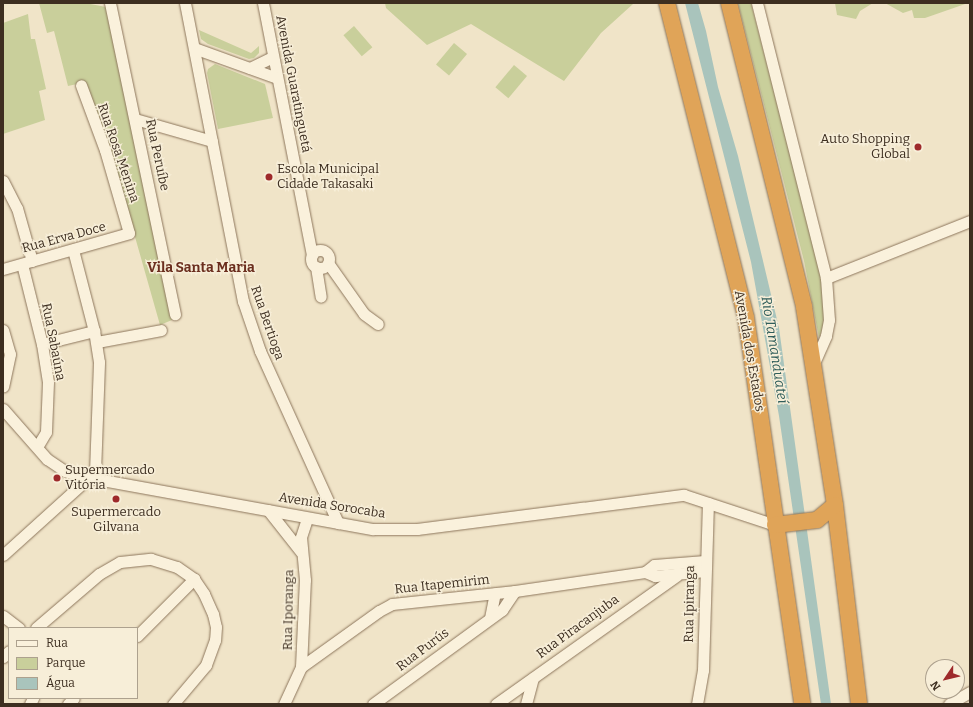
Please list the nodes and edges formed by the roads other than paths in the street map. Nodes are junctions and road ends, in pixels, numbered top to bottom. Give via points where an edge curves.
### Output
1 (110, 3) edge
2 (185, 3) edge
3 (263, 3) edge
4 (667, 3) edge
5 (729, 3) edge
6 (757, 3) edge
7 (194, 48) junction
8 (273, 57) junction
9 (250, 68) junction
10 (278, 78) junction
11 (81, 85) dead end
12 (135, 119) junction
13 (212, 141) junction
14 (3, 181) edge
15 (970, 221) edge
16 (129, 230) joint
17 (74, 250) junction
18 (317, 252) junction
19 (27, 262) junction
20 (328, 263) junction
21 (316, 267) junction
22 (3, 269) edge
23 (826, 278) junction
24 (321, 296) dead end
25 (175, 314) dead end
26 (378, 324) dead end
27 (3, 330) edge
28 (161, 330) dead end
29 (94, 331) junction
30 (96, 342) junction
31 (42, 344) junction
32 (814, 363) junction
33 (3, 386) edge
34 (3, 409) edge
35 (36, 447) junction
36 (89, 478) junction
37 (708, 503) junction
38 (835, 505) junction
39 (268, 510) junction
40 (307, 518) junction
41 (338, 523) junction
42 (781, 524) junction
43 (303, 554) junction
44 (3, 555) edge
45 (705, 566) junction
46 (646, 572) junction
47 (678, 575) junction
48 (194, 580) junction
49 (515, 591) junction
50 (495, 593) junction
51 (648, 594) junction
52 (3, 616) edge
53 (490, 618) junction
54 (18, 627) edge
55 (37, 627) edge
56 (138, 635) edge
57 (301, 667) junction
58 (533, 678) junction
59 (970, 692) edge
60 (173, 704) edge
61 (284, 704) edge
62 (373, 704) edge
63 (496, 704) edge
64 (526, 704) edge
65 (697, 704) edge
66 (802, 704) edge
67 (858, 704) edge
68 (949, 704) edge

1 - 12 street, Rua Peruíbe
2 - 7 street, Rua Bertioga
3 - 8 street, Avenida Guaratinguetá
4 - 42 highway, Avenida dos Estados via 746,318
5 - 32 highway via 798,274
6 - 23 street
7 - 9 street
7 - 13 street, Rua Bertioga
8 - 9 street
8 - 10 street, Avenida Guaratinguetá
9 - 10 street
10 - 18 street, Avenida Guaratinguetá via 306,218
11 - 16 street, Rua Rosa Menina via 105,150
12 - 13 street
12 - 25 street, Rua Peruíbe
13 - 41 street, Rua Bertioga via 248,319
14 - 19 street, Rua Sabaúna via 17,208
15 - 23 street
16 - 17 street, Rua Erva Doce via 126,236
17 - 19 street, Rua Erva Doce
17 - 29 street
18 - 20 street via 329,256
18 - 21 street via 312,262
19 - 22 street, Rua Erva Doce
19 - 31 street, Rua Sabaúna
20 - 21 street via 323,268
20 - 26 street via 364,314
21 - 24 street
23 - 32 street via 829,320 826,336
27 - 33 street via 10,354
28 - 30 street
29 - 30 street
29 - 31 street
30 - 36 street via 100,376 96,464 95,472
31 - 35 street, Rua Sabaúna via 48,397 46,432
32 - 38 highway
34 - 35 street, Avenida Sorocaba
35 - 36 street, Avenida Sorocaba via 58,467
36 - 39 street, Avenida Sorocaba
36 - 44 street
37 - 41 street, Avenida Sorocaba via 684,495 669,496 417,529 373,529
37 - 42 street, Avenida Sorocaba
37 - 45 street, Rua Ipiranga
38 - 42 highway via 817,520
38 - 67 highway
39 - 40 street, Avenida Sorocaba
39 - 43 street, Rua Iporanga via 290,534
40 - 41 street, Avenida Sorocaba
40 - 43 street, Rua Iporanga via 302,529
42 - 66 highway, Avenida dos Estados
43 - 57 street, Rua Iporanga
45 - 46 street, Rua Itapemirim via 654,565
45 - 47 street, Rua Itapemirim
45 - 65 street, Rua Ipiranga via 703,670
46 - 47 street, Rua Itapemirim via 655,576
46 - 49 street, Rua Itapemirim
46 - 51 street
47 - 51 street, Rua Piracanjuba
48 - 55 street via 177,568 151,559 120,562 94,577
48 - 56 street
48 - 60 street via 214,614 215,640 199,675
49 - 50 street, Rua Itapemirim
49 - 53 street, Rua Purús via 502,610
50 - 53 street
50 - 57 street, Rua Itapemirim via 392,604
51 - 58 street, Rua Piracanjuba
52 - 54 street
53 - 62 street, Rua Purús
57 - 61 street, Rua Itapemirim
58 - 63 street, Rua Piracanjuba
58 - 64 street
59 - 68 street

